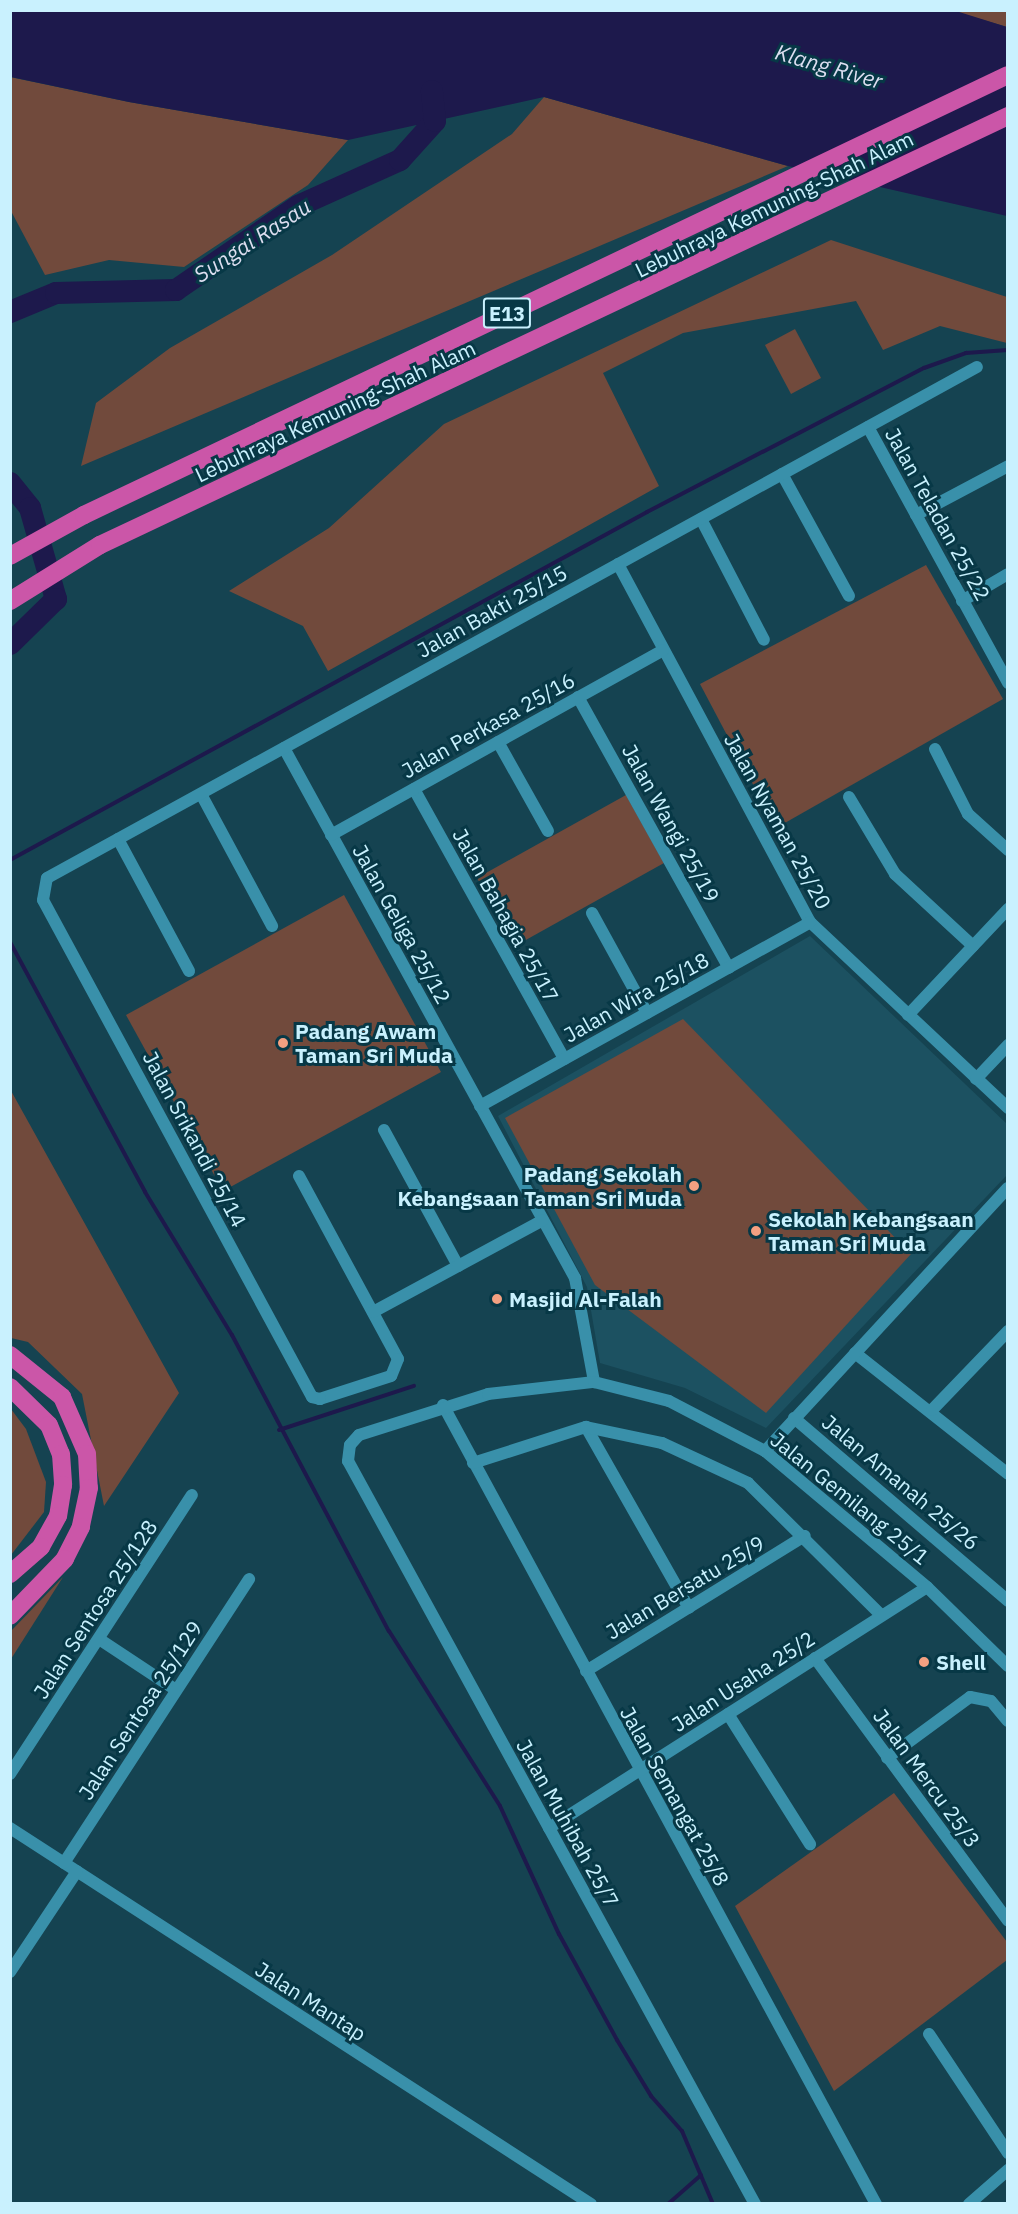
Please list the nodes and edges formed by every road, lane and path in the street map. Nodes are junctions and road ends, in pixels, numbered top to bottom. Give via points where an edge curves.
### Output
1 (1008, 75) edge
2 (1008, 116) edge
3 (977, 367) dead end
4 (868, 427) junction
5 (1008, 466) edge
6 (783, 474) junction
7 (916, 515) junction
8 (701, 519) junction
9 (10, 556) edge
10 (618, 564) junction
11 (1008, 574) edge
12 (849, 596) dead end
13 (10, 601) edge
14 (962, 601) junction
15 (764, 640) dead end
16 (663, 650) junction
17 (1008, 683) edge
18 (578, 697) junction
19 (498, 742) junction
20 (284, 748) junction
21 (935, 749) dead end
22 (414, 789) junction
23 (201, 794) junction
24 (849, 796) dead end
25 (548, 831) dead end
26 (331, 835) junction
27 (118, 839) junction
28 (1008, 850) edge
29 (43, 900) joint
30 (1008, 909) edge
31 (592, 913) dead end
32 (810, 922) junction
33 (272, 926) dead end
34 (972, 946) junction
35 (729, 968) junction
36 (189, 971) dead end
37 (647, 1013) junction
38 (908, 1015) junction
39 (1008, 1045) edge
40 (564, 1059) junction
41 (976, 1079) junction
42 (480, 1106) junction
43 (1008, 1108) edge
44 (384, 1131) dead end
45 (299, 1176) dead end
46 (1008, 1188) edge
47 (543, 1220) junction
48 (458, 1266) junction
49 (373, 1312) junction
50 (1008, 1331) edge
51 (855, 1353) junction
52 (10, 1355) edge
53 (594, 1382) junction
54 (10, 1387) edge
55 (443, 1405) junction
56 (932, 1410) junction
57 (794, 1418) junction
58 (586, 1427) junction
59 (765, 1451) junction
60 (348, 1461) joint
61 (473, 1463) junction
62 (1007, 1474) edge
63 (192, 1495) dead end
64 (806, 1536) junction
65 (10, 1574) edge
66 (249, 1579) dead end
67 (927, 1587) junction
68 (1008, 1601) edge
69 (689, 1608) junction
70 (880, 1614) junction
71 (10, 1616) edge
72 (99, 1639) junction
73 (815, 1659) junction
74 (1008, 1666) edge
75 (585, 1671) junction
76 (177, 1690) junction
77 (728, 1714) junction
78 (1008, 1721) edge
79 (887, 1758) junction
80 (638, 1771) junction
81 (10, 1774) edge
82 (10, 1828) edge
83 (549, 1828) junction
84 (810, 1844) dead end
85 (64, 1863) junction
86 (76, 1871) junction
87 (1008, 1921) edge
88 (10, 1972) edge
89 (929, 2034) dead end
90 (1008, 2153) edge
91 (1008, 2170) edge
92 (591, 2204) edge
93 (754, 2204) edge
94 (876, 2204) edge
95 (969, 2204) edge

1 - 9 highway, Lebuhraya Kemuning-Shah Alam / E13 via 84,515
2 - 13 highway, Lebuhraya Kemuning-Shah Alam / E13 via 100,545
3 - 4 street, Jalan Bakti 25/15
4 - 6 street, Jalan Bakti 25/15
4 - 7 street, Jalan Teladan 25/22
5 - 7 street
6 - 8 street, Jalan Bakti 25/15
6 - 12 street
7 - 14 street, Jalan Teladan 25/22
8 - 10 street, Jalan Bakti 25/15
8 - 15 street
10 - 16 street, Jalan Nyaman 25/20
10 - 20 street, Jalan Bakti 25/15
11 - 14 street
14 - 17 street, Jalan Teladan 25/22
16 - 18 street, Jalan Perkasa 25/16
16 - 32 street, Jalan Nyaman 25/20
18 - 19 street, Jalan Perkasa 25/16
18 - 35 street, Jalan Wangi 25/19
19 - 22 street, Jalan Perkasa 25/16
19 - 25 street
20 - 23 street, Jalan Bakti 25/15
20 - 26 street, Jalan Geliga 25/12
21 - 28 street via 968,814
22 - 26 street, Jalan Perkasa 25/16
22 - 40 street, Jalan Bahagia 25/17
23 - 27 street, Jalan Bakti 25/15
23 - 33 street
24 - 34 street via 895,874
26 - 42 street, Jalan Geliga 25/12
27 - 29 street, Jalan Bakti 25/15 via 46,878
27 - 36 street
29 - 49 street, Jalan Srikandi 25/14 via 312,1397 330,1398 391,1376 398,1359
30 - 34 street
31 - 37 street
32 - 35 street, Jalan Wira 25/18
32 - 38 street, Jalan Nyaman 25/20
34 - 38 street
35 - 37 street, Jalan Wira 25/18
37 - 40 street, Jalan Wira 25/18
38 - 41 street, Jalan Nyaman 25/20
39 - 41 street
40 - 42 street, Jalan Wira 25/18
41 - 43 street, Jalan Nyaman 25/20
42 - 47 street, Jalan Geliga 25/12
44 - 48 street
45 - 49 street
46 - 51 street
47 - 48 street
47 - 53 street, Jalan Geliga 25/12 via 574,1278
48 - 49 street
50 - 56 street
51 - 56 street
51 - 57 street
52 - 71 highway via 62,1397 87,1454 89,1488 81,1527 65,1559
53 - 55 street, Jalan Gemilang 25/1 via 488,1394
53 - 59 street, Jalan Gemilang 25/1 via 669,1401
54 - 65 highway via 49,1425 61,1454 63,1485 58,1516 41,1547
55 - 60 street, Jalan Gemilang 25/1 via 359,1435 350,1445
55 - 61 street, Jalan Semangat 25/8
56 - 62 street
57 - 59 street
57 - 68 street, Jalan Amanah 25/26
58 - 61 street
58 - 64 street via 662,1443 748,1483
58 - 69 street
59 - 67 street, Jalan Gemilang 25/1
60 - 83 street, Jalan Muhibah 25/7
61 - 75 street, Jalan Semangat 25/8
63 - 72 street, Jalan Sentosa 25/128
64 - 69 street, Jalan Bersatu 25/9
64 - 70 street
66 - 76 street, Jalan Sentosa 25/129
67 - 70 street, Jalan Usaha 25/2
67 - 74 street, Jalan Gemilang 25/1
69 - 75 street, Jalan Bersatu 25/9
70 - 73 street, Jalan Usaha 25/2
72 - 76 street
72 - 81 street, Jalan Sentosa 25/128
73 - 77 street, Jalan Usaha 25/2
73 - 79 street, Jalan Mercu 25/3
75 - 80 street, Jalan Semangat 25/8
76 - 85 street, Jalan Sentosa 25/129
77 - 80 street, Jalan Usaha 25/2
77 - 84 street
78 - 79 street via 991,1701 970,1697
79 - 87 street, Jalan Mercu 25/3
80 - 83 street, Jalan Usaha 25/2
80 - 94 street, Jalan Semangat 25/8
82 - 85 street, Jalan Mantap
83 - 93 street, Jalan Muhibah 25/7
85 - 86 street, Jalan Mantap
86 - 88 street
86 - 92 street, Jalan Mantap
89 - 90 street
91 - 95 street

